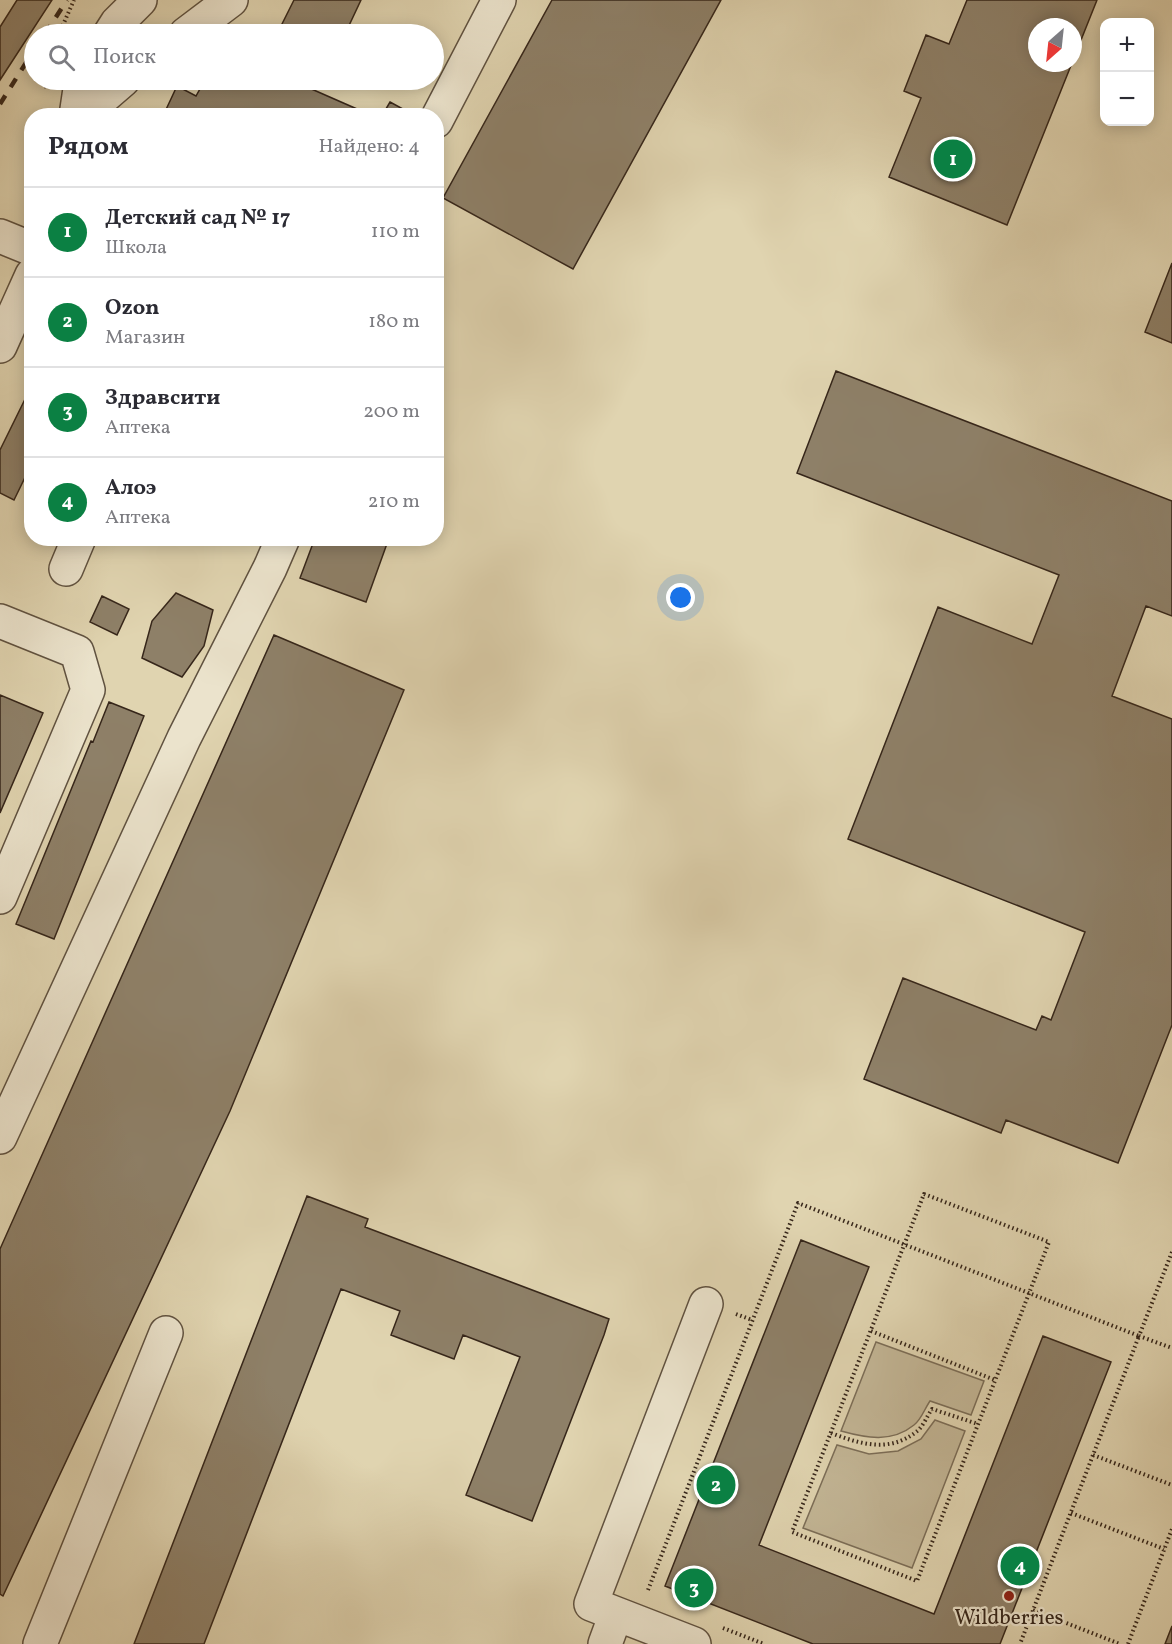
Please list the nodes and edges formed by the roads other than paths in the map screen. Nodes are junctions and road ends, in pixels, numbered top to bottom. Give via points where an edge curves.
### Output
1 (140, 0) edge
2 (231, 0) edge
3 (499, 0) edge
4 (116, 24) edge
5 (199, 24) edge
6 (80, 90) edge
7 (112, 90) edge
8 (77, 108) edge
9 (97, 108) edge
10 (442, 108) edge
11 (0, 236) edge
12 (24, 246) edge
13 (24, 293) edge
14 (0, 346) edge
15 (76, 546) edge
16 (280, 546) edge
17 (66, 569) dead end
18 (0, 621) edge
19 (0, 897) edge
20 (0, 1137) edge
21 (706, 1304) dead end
22 (166, 1333) dead end
23 (626, 1618) junction
24 (40, 1644) edge
25 (605, 1644) edge
26 (694, 1644) edge

1 - 4 street
2 - 5 street
3 - 10 street
6 - 8 street
7 - 9 street
11 - 12 street
13 - 14 street
15 - 17 street
16 - 20 street via 184,738
18 - 19 street via 76,652 88,690
21 - 23 street via 591,1604
22 - 24 street
23 - 25 street
23 - 26 street

